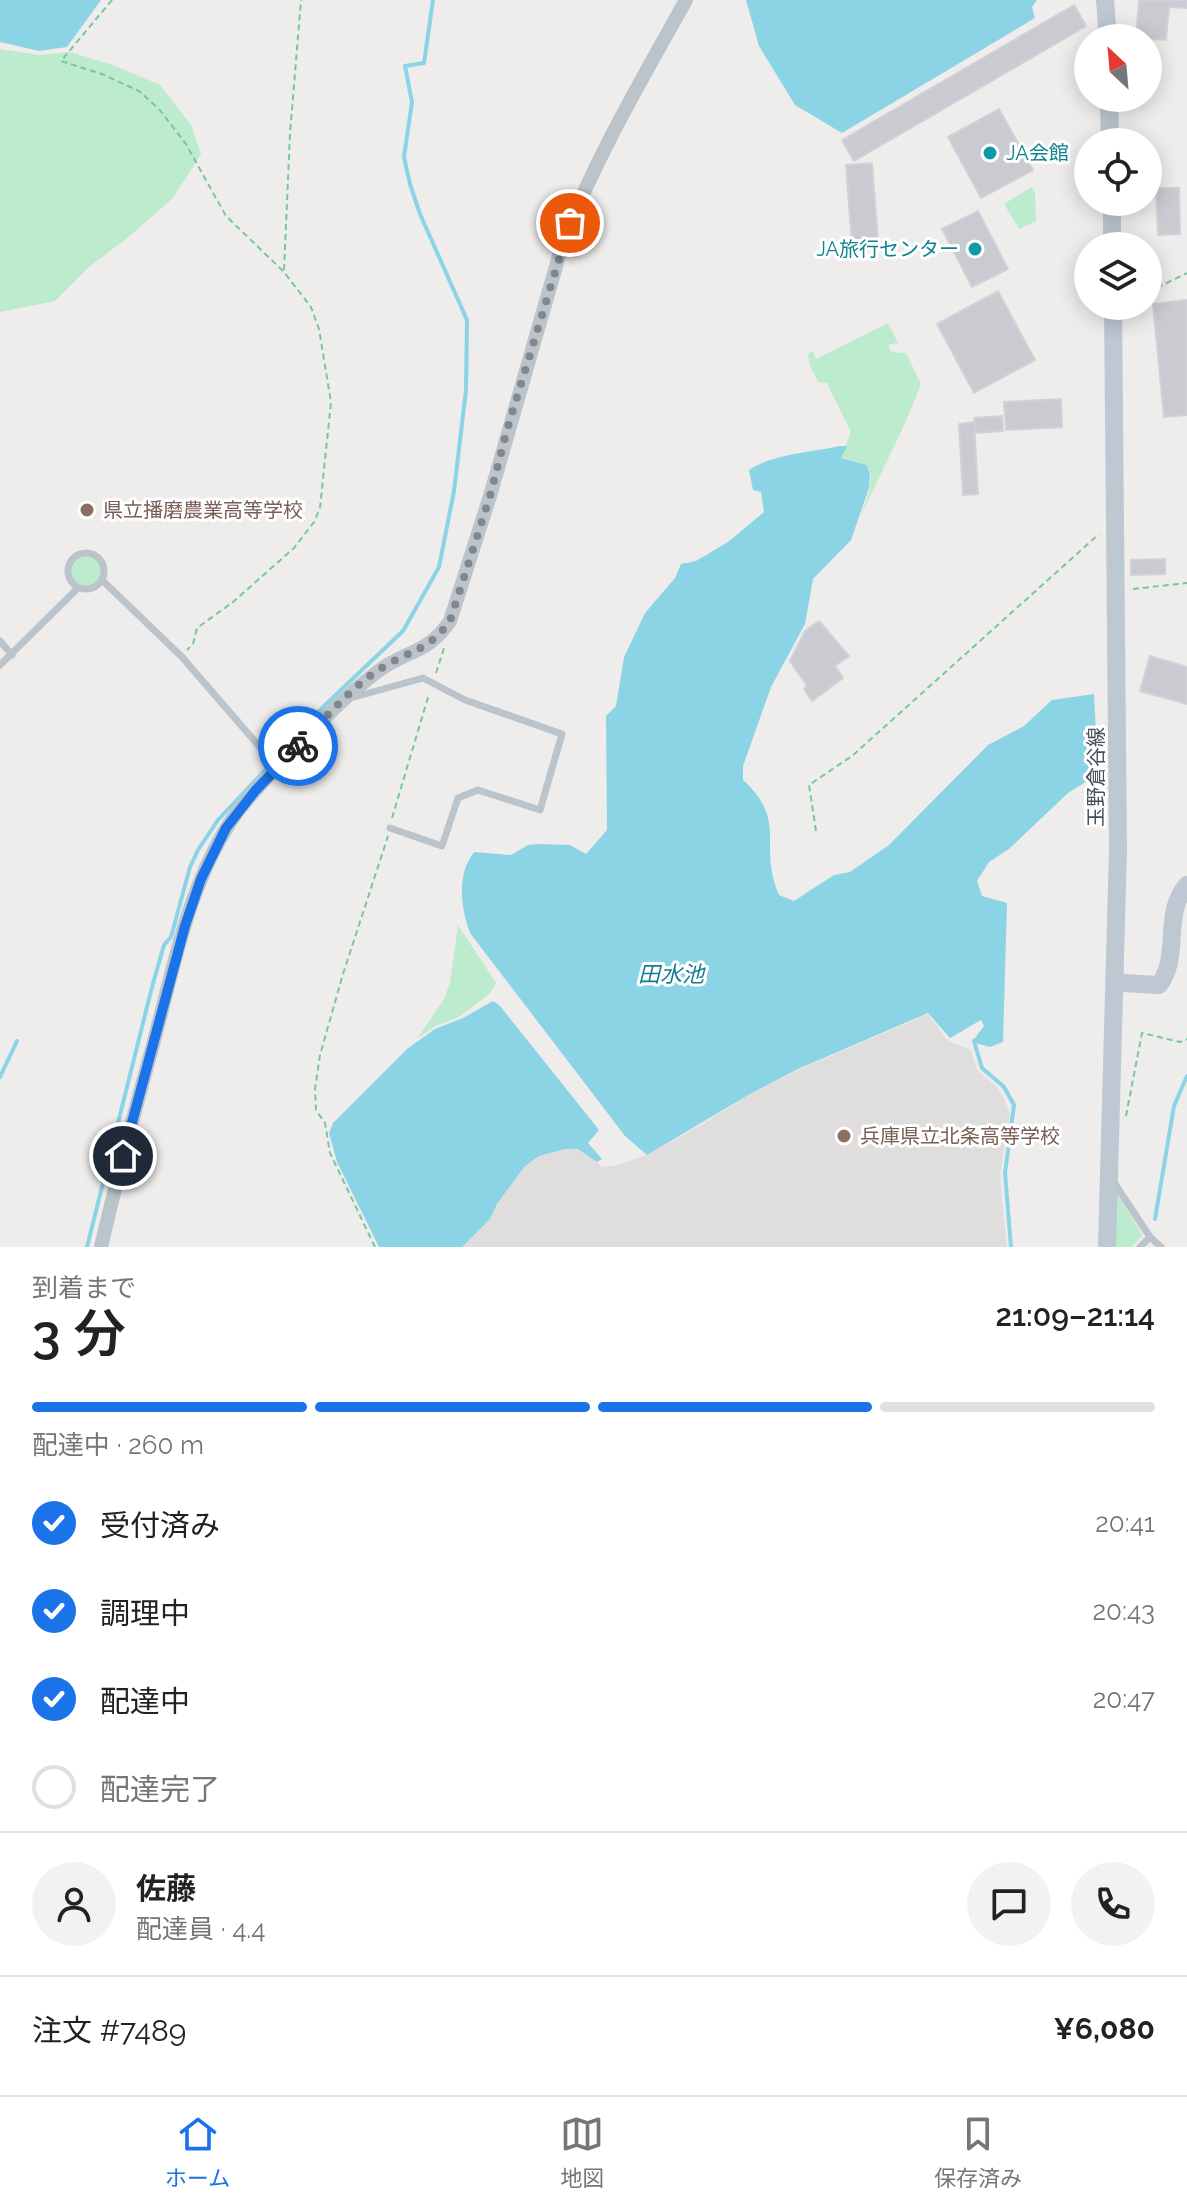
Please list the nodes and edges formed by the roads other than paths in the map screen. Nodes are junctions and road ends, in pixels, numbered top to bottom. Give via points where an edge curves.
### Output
1 (686, 0) edge
2 (1105, 0) edge
3 (1107, 24) edge
4 (1113, 320) edge
5 (102, 580) junction
6 (78, 588) junction
7 (0, 641) edge
8 (12, 655) junction
9 (0, 665) edge
10 (345, 699) junction
11 (277, 767) junction
12 (390, 828) road end
13 (1187, 885) edge
14 (1123, 983) dead end
15 (1108, 1174) junction
16 (1150, 1237) junction
17 (101, 1247) edge
18 (1107, 1247) edge
19 (1140, 1247) edge
20 (1161, 1247) edge

1 - 10 street via 577,204 450,621 422,649 379,670
2 - 3 main road
4 - 15 main road, 玉野倉谷線 via 1118,850
5 - 6 lane via 91,589
5 - 6 lane via 99,559 82,553 67,569
5 - 11 lane via 182,657
6 - 8 lane
7 - 8 lane
8 - 9 lane
10 - 11 street
10 - 12 lane via 423,678 465,700 562,734 540,810 478,790 458,798 442,846
11 - 17 street via 226,828 201,879
13 - 14 main road via 1174,907 1166,976 1159,985
15 - 16 lane
15 - 18 main road, 玉野倉谷線
16 - 19 lane
16 - 20 lane

